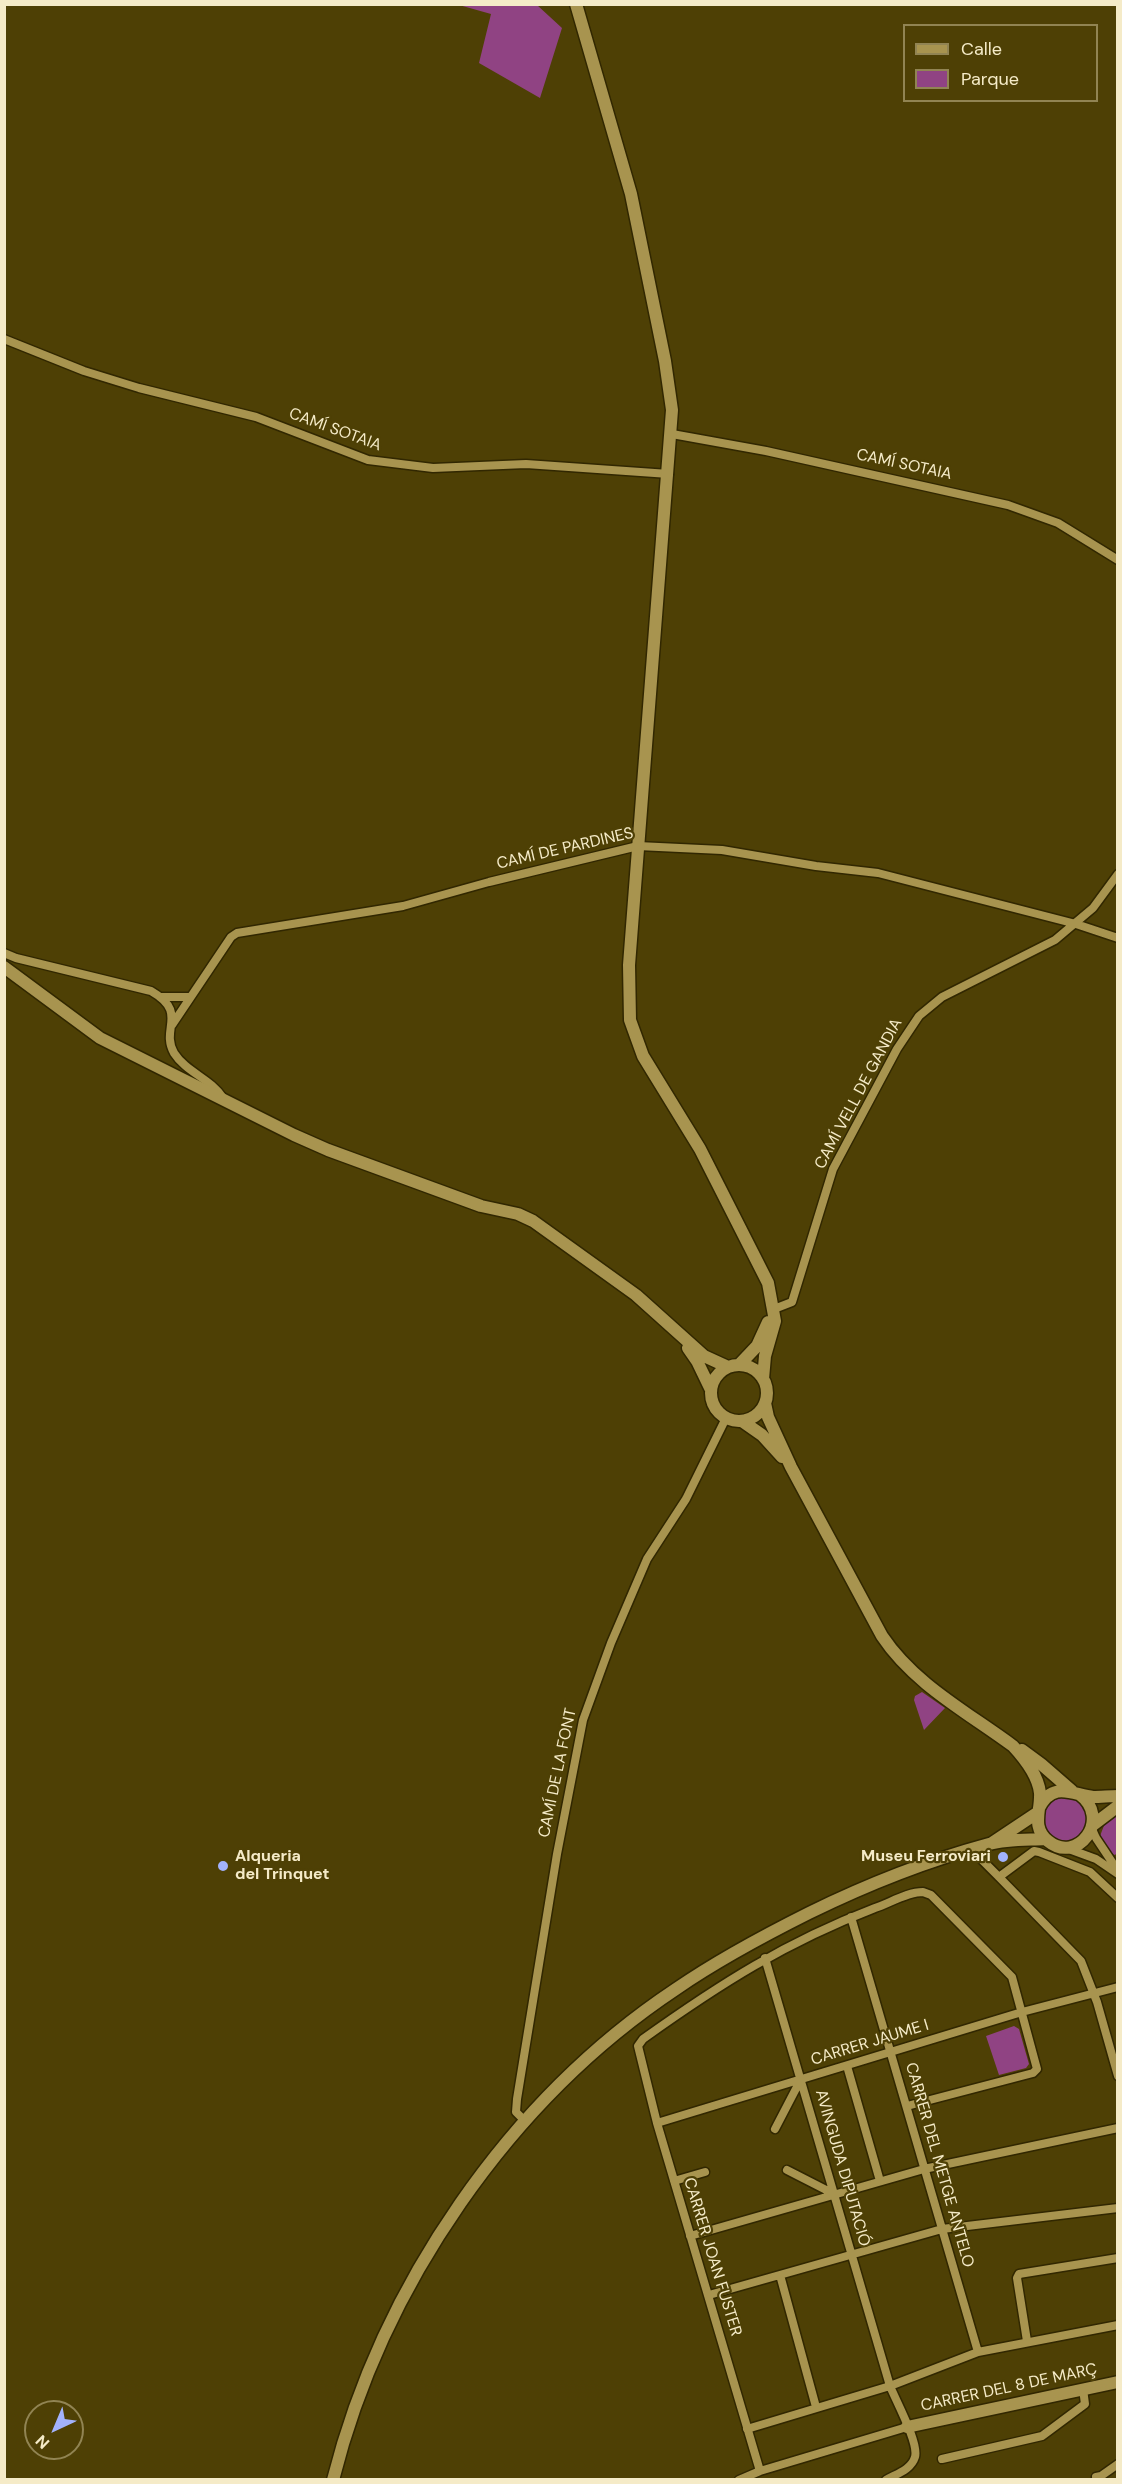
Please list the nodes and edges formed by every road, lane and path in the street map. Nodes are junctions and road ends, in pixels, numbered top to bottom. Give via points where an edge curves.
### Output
1 (576, 4) edge
2 (4, 339) edge
3 (672, 434) junction
4 (669, 474) junction
5 (1118, 560) edge
6 (638, 846) junction
7 (1118, 874) edge
8 (1076, 924) junction
9 (1118, 938) edge
10 (4, 953) edge
11 (4, 967) edge
12 (160, 997) junction
13 (190, 997) junction
14 (172, 1025) junction
15 (223, 1099) junction
16 (774, 1309) junction
17 (676, 1332) junction
18 (734, 1366) junction
19 (763, 1378) junction
20 (711, 1390) junction
21 (765, 1402) junction
22 (726, 1418) junction
23 (742, 1421) junction
24 (791, 1467) junction
25 (1012, 1746) junction
26 (1076, 1792) junction
27 (1118, 1796) edge
28 (1118, 1806) edge
29 (1038, 1811) junction
30 (1092, 1827) junction
31 (1045, 1839) junction
32 (992, 1843) junction
33 (1063, 1847) junction
34 (979, 1857) dead end
35 (1118, 1873) edge
36 (1001, 1876) junction
37 (1118, 1898) edge
38 (851, 1917) junction
39 (765, 1958) junction
40 (1118, 1987) edge
41 (1092, 1992) junction
42 (1022, 2012) junction
43 (891, 2052) junction
44 (847, 2066) junction
45 (1118, 2076) edge
46 (801, 2079) junction
47 (907, 2106) junction
48 (526, 2122) junction
49 (657, 2123) junction
50 (1118, 2128) edge
51 (775, 2129) dead end
52 (924, 2169) junction
53 (787, 2170) dead end
54 (705, 2172) dead end
55 (674, 2181) junction
56 (880, 2181) junction
57 (834, 2194) junction
58 (1118, 2208) edge
59 (942, 2229) junction
60 (690, 2236) junction
61 (851, 2254) junction
62 (1118, 2258) edge
63 (780, 2275) junction
64 (709, 2295) junction
65 (1118, 2325) edge
66 (1027, 2341) junction
67 (978, 2352) junction
68 (1118, 2382) edge
69 (890, 2386) junction
70 (1083, 2389) junction
71 (816, 2407) junction
72 (907, 2427) junction
73 (747, 2429) junction
74 (942, 2459) dead end
75 (1118, 2464) edge
76 (760, 2471) junction
77 (1096, 2477) dead end
78 (333, 2480) edge
79 (739, 2480) edge
80 (886, 2480) edge

1 - 3 street via 631,194 669,381
2 - 4 street, CAMÍ SOTAIA via 84,371 256,417 368,460 433,468 526,465
3 - 4 street
3 - 5 street, CAMÍ SOTAIA via 778,453 1008,505 1058,523
4 - 6 street
6 - 8 street, CAMÍ DE PARDINES via 722,850 878,873
6 - 13 street, CAMÍ DE PARDINES via 403,906 237,933
6 - 16 street via 629,965 633,1031 643,1056 700,1149 762,1269
7 - 8 street, CAMÍ VELL DE GANDIA
8 - 9 street, CAMÍ DE PARDINES
8 - 16 street, CAMÍ VELL DE GANDIA via 1055,940 942,997 919,1016 897,1049 833,1169 792,1302
10 - 12 street via 151,991
11 - 15 street via 100,1038
12 - 13 street
12 - 14 street via 169,1006
13 - 14 street, CAMÍ DE PARDINES
14 - 15 street via 170,1044 175,1054 217,1089
15 - 17 street via 328,1150 481,1206 526,1217 610,1275
16 - 18 street via 757,1346
16 - 19 street
17 - 18 street via 704,1356
17 - 20 street
18 - 19 street via 750,1367
18 - 20 street via 715,1377
19 - 21 street via 767,1389
20 - 22 street via 713,1405
21 - 23 street via 757,1414
21 - 24 street
22 - 23 street
22 - 48 street, CAMÍ DE LA FONT via 686,1499 647,1559 585,1712 527,2025 516,2112
23 - 24 street via 762,1435
24 - 25 street via 897,1658
25 - 26 street via 1030,1755
25 - 29 street via 1036,1779
26 - 27 street via 1095,1797
26 - 29 street via 1055,1792
26 - 30 street via 1091,1808
28 - 30 street
29 - 31 street
29 - 32 street
30 - 33 street via 1077,1845
30 - 35 street
31 - 32 street
31 - 33 street
32 - 48 street via 854,1892 732,1953 623,2029
33 - 35 street
34 - 36 street
36 - 37 street via 1039,1851 1090,1872
36 - 41 street via 1078,1958
38 - 39 street
38 - 42 street via 919,1892 932,1895 1012,1977
38 - 43 street, CARRER DEL METGE ANTELO
39 - 46 street, AVINGUDA DIPUTACIÓ
39 - 49 street, CARRER JOAN FUSTER via 643,2039 638,2051
40 - 41 street, CARRER JAUME I
41 - 42 street, CARRER JAUME I
41 - 45 street
42 - 43 street, CARRER JAUME I
42 - 47 street via 1037,2065 1034,2073
43 - 44 street, CARRER JAUME I
43 - 47 street, CARRER DEL METGE ANTELO
44 - 46 street, CARRER JAUME I
44 - 56 street
46 - 49 street, CARRER JAUME I
46 - 51 street
46 - 57 street, AVINGUDA DIPUTACIÓ
47 - 52 street, CARRER DEL METGE ANTELO
48 - 78 street via 457,2209 406,2293 366,2379
49 - 55 street, CARRER JOAN FUSTER
50 - 52 street
52 - 56 street
52 - 59 street, CARRER DEL METGE ANTELO
53 - 57 street
54 - 55 street
55 - 60 street, CARRER JOAN FUSTER
56 - 57 street
57 - 60 street
57 - 61 street, AVINGUDA DIPUTACIÓ
58 - 59 street
59 - 61 street
59 - 67 street, CARRER DEL METGE ANTELO
60 - 64 street, CARRER JOAN FUSTER
61 - 63 street
61 - 69 street, AVINGUDA DIPUTACIÓ
62 - 66 street via 1019,2274
63 - 64 street
63 - 71 street
64 - 73 street, CARRER JOAN FUSTER
65 - 66 street
66 - 67 street
67 - 69 street
68 - 70 street, CARRER DEL 8 DE MARÇ
69 - 71 street
69 - 72 street, AVINGUDA DIPUTACIÓ
70 - 72 street, CARRER DEL 8 DE MARÇ
70 - 74 street via 1085,2404 1042,2436
71 - 73 street
72 - 76 street
72 - 80 street, AVINGUDA DIPUTACIÓ via 915,2457 907,2468
73 - 76 street, CARRER JOAN FUSTER
75 - 77 street
76 - 79 street

